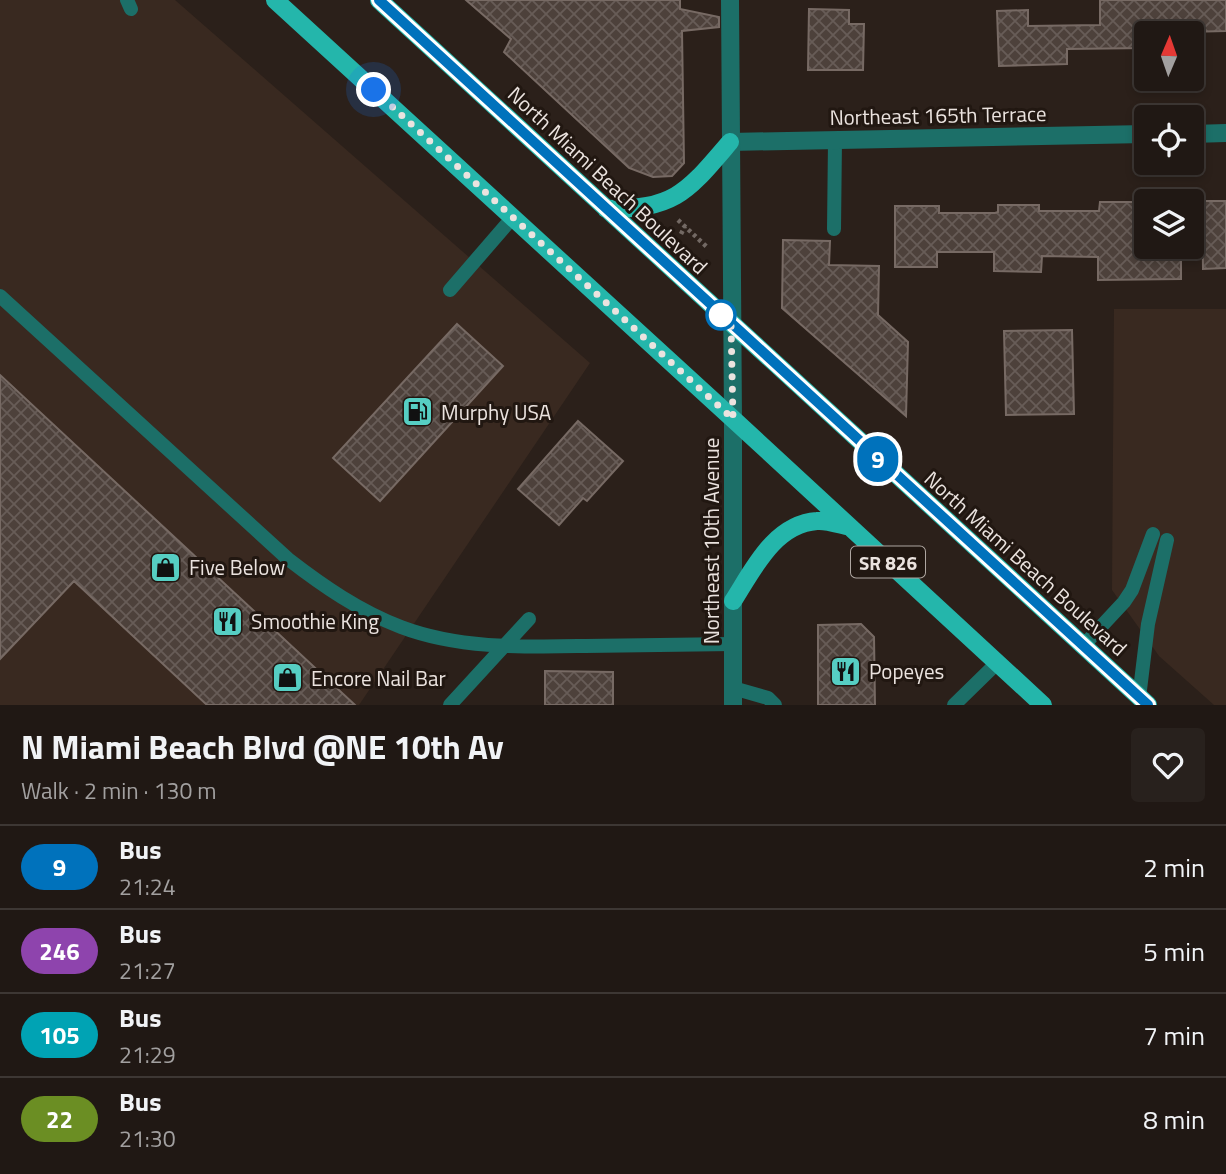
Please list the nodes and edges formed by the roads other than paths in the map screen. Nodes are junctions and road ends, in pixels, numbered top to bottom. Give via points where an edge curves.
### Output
1 (275, 0) edge
2 (379, 0) edge
3 (730, 0) edge
4 (1226, 133) edge
5 (1134, 134) edge
6 (1204, 134) edge
7 (835, 140) junction
8 (730, 142) junction
9 (606, 209) junction
10 (513, 217) junction
11 (834, 229) dead end
12 (450, 290) dead end
13 (0, 296) edge
14 (731, 324) junction
15 (733, 419) junction
16 (851, 527) junction
17 (733, 601) junction
18 (529, 620) dead end
19 (733, 644) junction
20 (504, 646) junction
21 (1083, 646) junction
22 (997, 663) junction
23 (733, 696) edge
24 (1144, 701) edge
25 (450, 705) edge
26 (775, 705) edge
27 (954, 705) edge
28 (1043, 705) edge

1 - 10 main road, SR 826
2 - 9 main road, North Miami Beach Boulevard
3 - 8 street, Northeast 10th Avenue
4 - 6 street
5 - 7 street, Northeast 165th Terrace
7 - 8 street, Northeast 165th Terrace
7 - 11 lane
8 - 9 main road via 694,185 662,204
8 - 14 street, Northeast 10th Avenue
9 - 14 main road, North Miami Beach Boulevard
10 - 12 lane
10 - 15 main road, SR 826
13 - 20 lane via 323,586 402,628
14 - 15 street, Northeast 10th Avenue
14 - 21 main road, North Miami Beach Boulevard
15 - 16 main road, SR 826
15 - 17 street, Northeast 10th Avenue
16 - 17 main road via 817,521 791,529 766,549
16 - 22 main road, SR 826
17 - 19 street, Northeast 10th Avenue
18 - 20 lane
19 - 20 lane
19 - 23 street, Northeast 10th Avenue
20 - 25 lane
21 - 24 main road, North Miami Beach Boulevard
21 - 24 lane via 1124,602 1160,537 1147,624
22 - 27 lane
22 - 28 main road, SR 826
23 - 26 lane via 768,698

